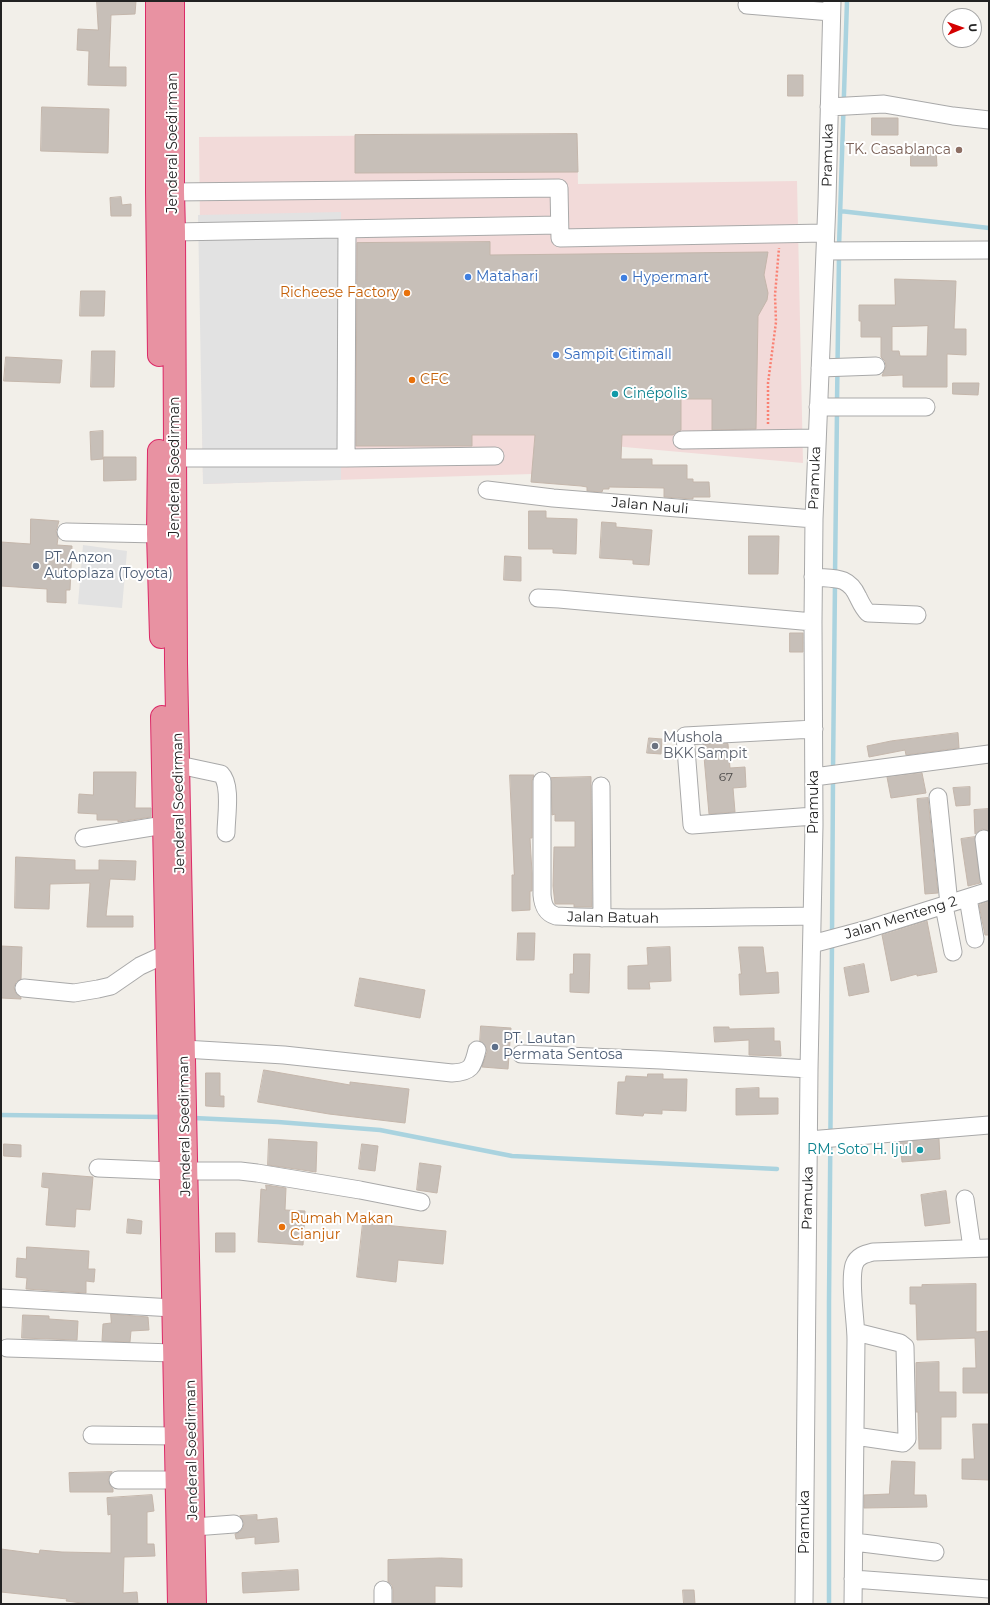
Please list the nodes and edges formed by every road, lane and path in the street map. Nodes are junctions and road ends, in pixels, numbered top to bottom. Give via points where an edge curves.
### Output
1 (157, 1) edge
2 (173, 1) edge
3 (748, 5) dead end
4 (831, 6) edge
5 (840, 107) junction
6 (989, 120) edge
7 (165, 192) junction
8 (559, 225) junction
9 (347, 229) junction
10 (174, 232) junction
11 (826, 233) junction
12 (779, 235) junction
13 (989, 250) edge
14 (835, 251) junction
15 (876, 366) dead end
16 (820, 368) junction
17 (818, 407) junction
18 (926, 407) dead end
19 (817, 438) junction
20 (768, 439) junction
21 (682, 440) dead end
22 (495, 456) dead end
23 (174, 458) junction
24 (346, 458) junction
25 (487, 490) dead end
26 (814, 519) junction
27 (66, 532) dead end
28 (158, 534) junction
29 (813, 577) junction
30 (538, 598) dead end
31 (917, 615) dead end
32 (813, 622) junction
33 (814, 729) junction
34 (989, 754) edge
35 (178, 765) junction
36 (820, 777) junction
37 (542, 781) dead end
38 (601, 786) dead end
39 (938, 797) dead end
40 (814, 816) junction
41 (164, 825) junction
42 (226, 833) dead end
43 (84, 838) dead end
44 (984, 839) dead end
45 (989, 879) edge
46 (989, 891) edge
47 (173, 897) junction
48 (968, 898) junction
49 (947, 905) junction
50 (811, 916) junction
51 (602, 918) junction
52 (975, 939) dead end
53 (825, 941) junction
54 (953, 952) dead end
55 (166, 954) junction
56 (24, 988) dead end
57 (184, 1049) junction
58 (477, 1050) dead end
59 (521, 1054) dead end
60 (809, 1069) junction
61 (989, 1125) edge
62 (818, 1139) junction
63 (98, 1168) dead end
64 (179, 1171) junction
65 (965, 1199) dead end
66 (421, 1202) dead end
67 (981, 1248) edge
68 (1, 1298) edge
69 (173, 1308) junction
70 (856, 1332) junction
71 (7, 1348) dead end
72 (174, 1353) junction
73 (92, 1435) dead end
74 (176, 1436) junction
75 (855, 1436) junction
76 (118, 1480) dead end
77 (176, 1480) junction
78 (234, 1524) dead end
79 (194, 1527) junction
80 (854, 1542) junction
81 (935, 1552) dead end
82 (853, 1579) junction
83 (989, 1589) edge
84 (179, 1604) edge
85 (195, 1604) edge
86 (804, 1604) edge
87 (853, 1604) edge

1 - 7 highway, Jenderal Soedirman
2 - 7 highway, Jenderal Soedirman
3 - 4 street
4 - 5 street, Pramuka
5 - 6 street via 884,104
5 - 11 street, Pramuka
7 - 8 street via 559,188
7 - 10 highway, Jenderal Soedirman
7 - 28 highway, Jenderal Soedirman via 159,346
8 - 9 street
8 - 12 street via 560,238
9 - 10 street
9 - 24 street
10 - 23 highway, Jenderal Soedirman
11 - 12 street
11 - 14 street, Pramuka
12 - 20 path via 776,322 768,383
13 - 14 street
14 - 16 street, Pramuka
15 - 16 street
16 - 17 street, Pramuka
17 - 18 street
17 - 19 street, Pramuka
19 - 20 street
19 - 26 street, Pramuka
20 - 21 street
22 - 24 street
23 - 24 street
23 - 35 highway, Jenderal Soedirman
25 - 26 street, Jalan Nauli via 553,498
26 - 29 street, Pramuka
27 - 28 street
28 - 41 highway, Jenderal Soedirman
29 - 31 street via 849,582 868,612
29 - 32 street, Pramuka
30 - 32 street
32 - 33 street, Pramuka
33 - 36 street, Pramuka
33 - 40 street via 685,736 692,825
34 - 36 street
35 - 42 street via 221,774 225,778
35 - 47 highway, Jenderal Soedirman
36 - 40 street, Pramuka
37 - 51 street, Jalan Batuah via 544,906 550,914 556,916
38 - 51 street
39 - 49 street
40 - 50 street, Pramuka
41 - 43 street
41 - 47 highway, Jenderal Soedirman
44 - 45 street
46 - 48 street, Jalan Menteng 2
47 - 55 highway, Jenderal Soedirman
47 - 57 highway, Jenderal Soedirman
48 - 49 street, Jalan Menteng 2
48 - 52 street
49 - 53 street, Jalan Menteng 2
49 - 54 street
50 - 51 street, Jalan Batuah
50 - 53 street, Pramuka
53 - 60 street, Pramuka
55 - 56 street via 124,975 111,986 74,993
55 - 64 highway, Jenderal Soedirman
57 - 58 street via 284,1055 452,1073 471,1068
57 - 64 highway, Jenderal Soedirman
59 - 60 street
60 - 62 street, Pramuka
61 - 62 street
62 - 86 street, Pramuka via 806,1319
63 - 64 street
64 - 66 street via 257,1173
64 - 69 highway, Jenderal Soedirman
64 - 79 highway, Jenderal Soedirman
65 - 67 street
67 - 70 street via 873,1252 859,1257 854,1264 852,1276
68 - 69 street
69 - 72 highway, Jenderal Soedirman
70 - 75 street
70 - 75 street via 900,1343 905,1347 907,1439 903,1443
71 - 72 street
72 - 74 highway, Jenderal Soedirman
73 - 74 street
74 - 77 highway, Jenderal Soedirman
75 - 80 street
76 - 77 street
77 - 84 highway, Jenderal Soedirman
78 - 79 street
79 - 85 highway, Jenderal Soedirman
80 - 81 street
80 - 82 street
82 - 83 street
82 - 87 street

